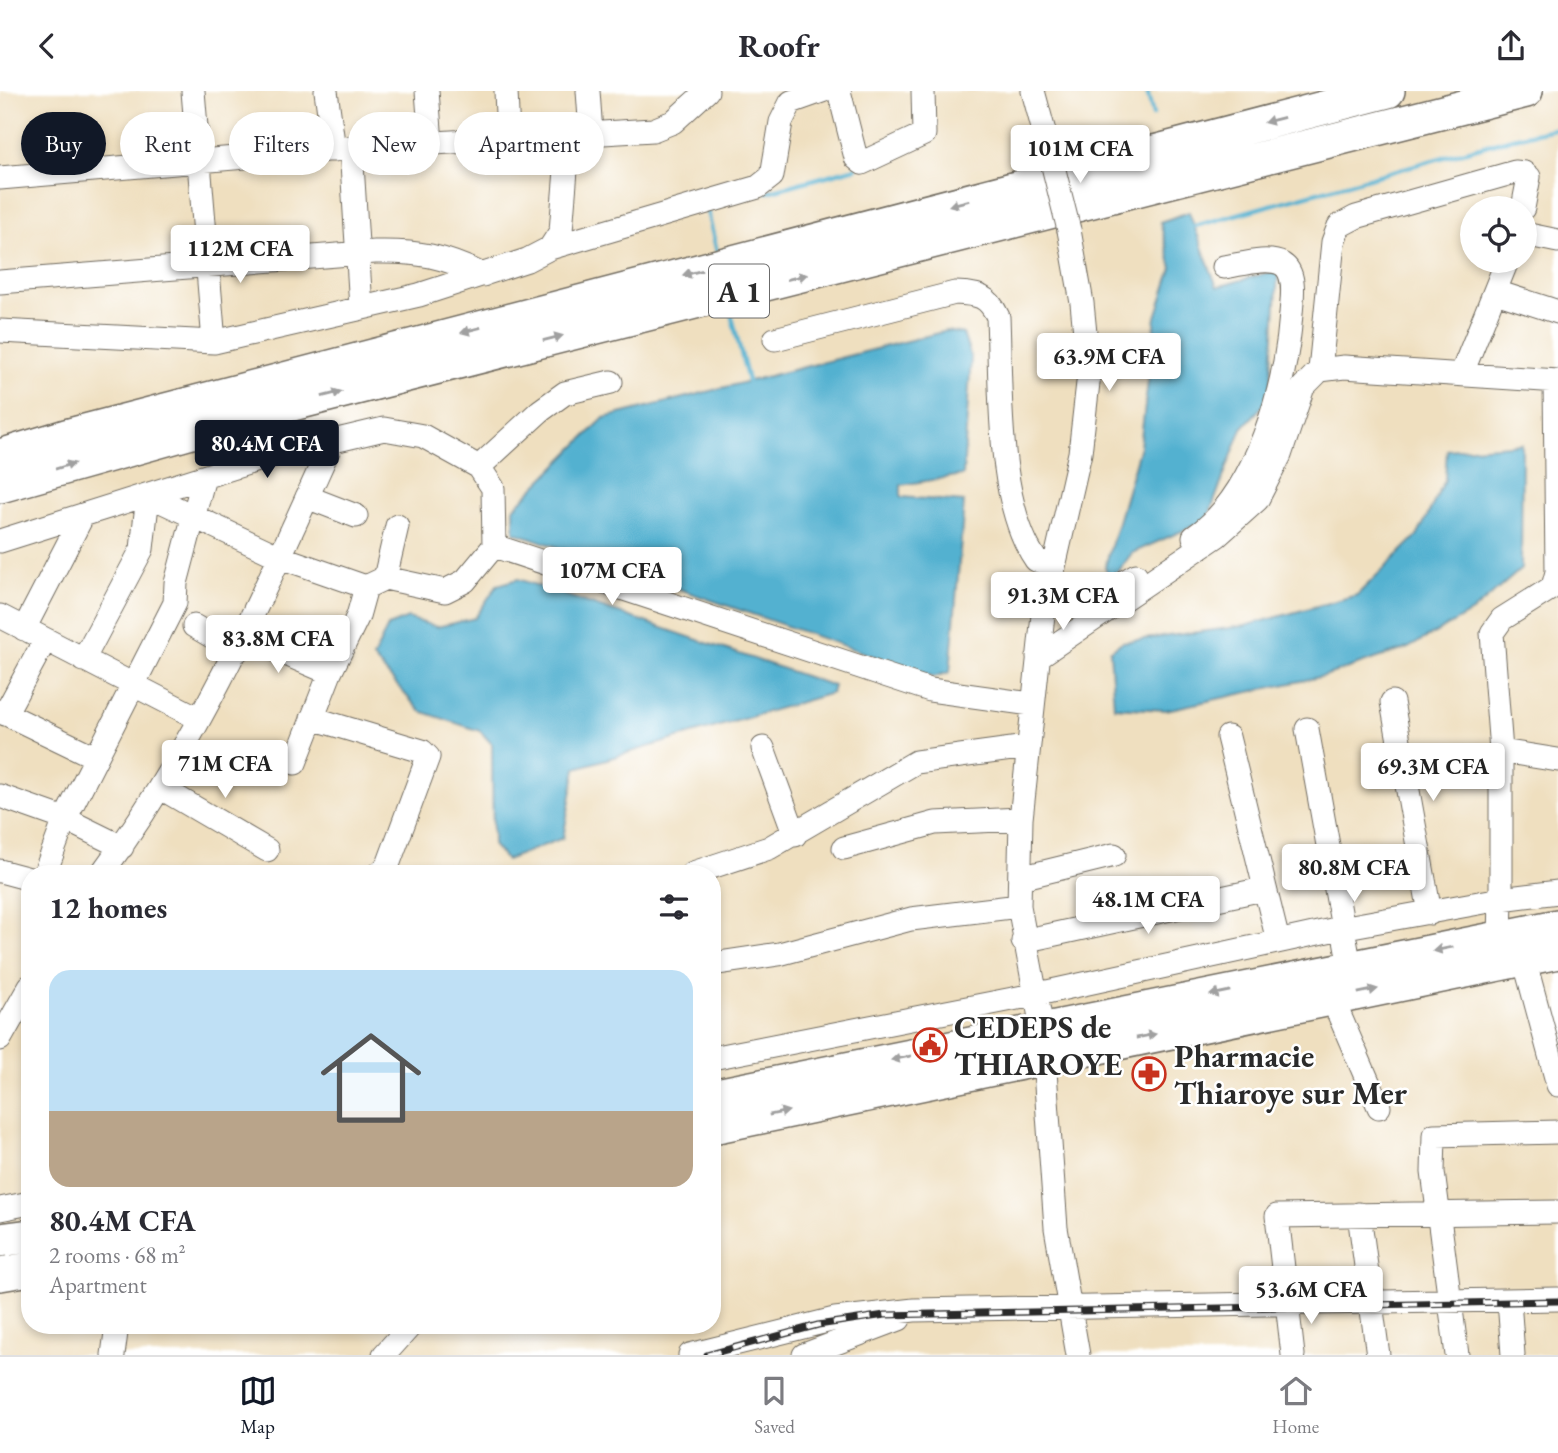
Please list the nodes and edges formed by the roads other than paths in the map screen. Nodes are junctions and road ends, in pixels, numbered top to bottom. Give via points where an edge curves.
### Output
1 (193, 91) edge
2 (326, 91) edge
3 (427, 91) edge
4 (506, 91) edge
5 (588, 91) edge
6 (707, 91) edge
7 (822, 91) edge
8 (839, 91) edge
9 (923, 91) edge
10 (1034, 91) edge
11 (1388, 91) edge
12 (1526, 91) edge
13 (787, 96) edge
14 (194, 112) edge
15 (429, 112) edge
16 (507, 112) edge
17 (584, 112) edge
18 (604, 133) edge
19 (342, 149) junction
20 (348, 149) edge
21 (215, 160) edge
22 (120, 168) edge
23 (199, 175) edge
24 (572, 175) edge
25 (0, 179) edge
26 (1525, 196) edge
27 (1537, 237) edge
28 (1558, 241) edge
29 (550, 248) junction
30 (357, 253) junction
31 (207, 266) junction
32 (1224, 267) dead end
33 (1503, 273) edge
34 (483, 275) junction
35 (0, 282) edge
36 (1496, 292) junction
37 (361, 308) junction
38 (1558, 312) edge
39 (0, 331) edge
40 (775, 339) dead end
41 (214, 342) junction
42 (1320, 370) junction
43 (1462, 373) junction
44 (1557, 381) edge
45 (611, 382) dead end
46 (332, 442) junction
47 (0, 456) edge
48 (1557, 460) edge
49 (479, 467) junction
50 (204, 477) junction
51 (0, 486) edge
52 (148, 495) junction
53 (307, 497) junction
54 (83, 515) junction
55 (195, 516) junction
56 (356, 516) dead end
57 (397, 526) dead end
58 (0, 541) edge
59 (494, 546) junction
60 (280, 557) junction
61 (1054, 566) junction
62 (376, 582) junction
63 (1046, 599) junction
64 (0, 616) edge
65 (194, 626) dead end
66 (24, 629) junction
67 (45, 640) junction
68 (241, 644) junction
69 (1038, 657) junction
70 (83, 660) junction
71 (330, 673) junction
72 (132, 685) junction
73 (1392, 702) dead end
74 (1031, 704) junction
75 (3, 712) edge
76 (198, 718) junction
77 (312, 718) junction
78 (1307, 729) dead end
79 (1228, 737) dead end
80 (1027, 747) junction
81 (763, 748) dead end
82 (1502, 751) junction
83 (95, 757) junction
84 (1558, 760) edge
85 (295, 763) dead end
86 (161, 788) junction
87 (0, 796) edge
88 (65, 819) junction
89 (1021, 819) junction
90 (795, 835) junction
91 (122, 847) junction
92 (844, 848) dead end
93 (267, 849) dead end
94 (1114, 855) dead end
95 (48, 865) edge
96 (108, 865) edge
97 (388, 865) edge
98 (717, 865) edge
99 (0, 871) edge
100 (21, 877) edge
101 (1020, 878) junction
102 (1263, 889) junction
103 (1558, 892) edge
104 (1501, 899) junction
105 (1019, 906) junction
106 (1430, 913) junction
107 (1558, 926) edge
108 (1341, 928) junction
109 (1023, 940) junction
110 (1278, 941) junction
111 (1512, 948) junction
112 (1558, 952) edge
113 (721, 963) edge
114 (1350, 967) junction
115 (1034, 995) junction
116 (1332, 998) junction
117 (21, 1002) edge
118 (0, 1039) edge
119 (1043, 1043) junction
120 (721, 1056) edge
121 (1558, 1085) edge
122 (721, 1095) edge
123 (1379, 1107) dead end
124 (721, 1125) edge
125 (1558, 1132) edge
126 (21, 1205) edge
127 (0, 1209) edge
128 (1558, 1212) edge
129 (1438, 1213) junction
130 (1359, 1214) junction
131 (21, 1237) edge
132 (0, 1240) edge
133 (21, 1270) edge
134 (0, 1274) edge
135 (1558, 1299) edge
136 (1509, 1300) junction
137 (1450, 1301) junction
138 (1285, 1303) junction
139 (1371, 1303) junction
140 (1068, 1307) junction
141 (914, 1310) junction
142 (116, 1334) edge
143 (403, 1334) edge
144 (113, 1355) edge
145 (384, 1355) edge
146 (690, 1355) edge
147 (804, 1355) edge
148 (1078, 1355) edge
149 (1293, 1355) edge
150 (1378, 1355) edge
151 (1457, 1355) edge
152 (1513, 1355) edge

1 - 14 street
2 - 19 street
3 - 15 street
4 - 16 street
5 - 17 street
6 - 18 street via 673,123 653,130
7 - 13 street
8 - 9 street via 856,158 862,163 924,134
10 - 61 street, bridge via 1069,230 1088,374 1080,453
11 -> 47 highway, A 1
51 -> 12 highway, A 1 via 277,408
13 - 29 street via 772,176 758,187
19 - 20 street
19 - 21 street
19 - 30 street
22 - 25 street
23 - 31 street
24 - 29 street via 561,231
26 - 42 street via 1529,177 1515,173 1356,217 1339,226 1333,242
27 - 28 street
29 - 34 street
30 - 31 street
30 - 34 street via 414,251 446,258
30 - 37 street
31 - 35 street
31 - 41 street
32 - 63 street via 1270,260 1291,273 1289,345 1276,408 1252,463 1225,506 1199,534 1160,560 1114,589
33 - 36 street
34 - 37 street
36 - 38 street
36 - 43 street
37 - 41 street
39 - 41 street
40 - 61 street via 955,293 983,295 998,317 1007,466 1015,517 1036,560
42 - 43 street via 1344,366
42 - 69 street via 1303,387 1280,455 1257,500 1217,536
43 - 44 street
44 - 48 street
45 - 49 street via 565,393
46 - 49 street via 384,429 423,436
46 - 50 street
46 - 53 street
48 - 82 street via 1557,572 1553,587 1502,619 1492,633
49 - 59 street via 493,488
50 - 52 street
50 - 55 street
52 - 54 street
52 - 55 street
52 - 70 street via 138,559
53 - 56 street
53 - 60 street
54 - 58 street
54 - 66 street
55 - 60 street
55 - 72 street via 176,583 175,603
57 - 62 street
59 - 62 street via 465,581 445,591
59 - 74 street via 930,690
60 - 62 street
60 - 68 street
61 - 63 street
62 - 71 street
63 - 69 street
64 - 66 street
65 - 68 street
66 - 67 street
67 - 70 street
67 - 75 street
68 - 71 street
68 - 76 street
69 - 74 street
70 - 72 street
71 - 77 street
72 - 76 street
72 - 83 street
73 - 106 street
74 - 80 street
75 - 83 street
76 - 86 street
77 - 85 street
77 - 97 street via 422,751 428,757
78 - 108 street
79 - 102 street
80 - 89 street
80 - 90 street via 916,762
81 - 90 street
82 - 84 street
82 - 104 street
83 - 88 street
86 - 91 street
86 - 93 street
87 - 88 street
88 - 91 street
88 - 95 street
89 - 92 street via 935,823
89 - 101 street
90 - 98 street
91 - 96 street
94 - 101 street
99 - 100 street
101 - 105 street
102 - 109 street
102 - 110 street
103 - 104 street
104 - 106 street
104 - 111 street
105 - 109 street
105 - 113 street via 911,919 779,954
106 - 108 street
107 - 111 highway
108 - 110 street
108 - 114 street
109 - 115 street
110 - 115 street
111 - 112 highway
111 -> 114 highway
116 -> 111 highway
111 - 121 street
114 -> 119 highway
115 - 119 street
115 - 120 street
119 -> 116 highway
116 - 123 street
117 - 118 street
119 -> 122 highway
124 -> 119 highway
119 - 140 street via 1056,1228
125 - 129 street via 1434,1135
126 - 127 street
128 - 129 street
129 - 130 street
129 - 137 street
130 - 138 street via 1277,1216
130 - 139 street
131 - 132 highway
133 - 134 highway
135 - 136 street
136 - 137 street
136 - 152 street
137 - 139 street
137 - 151 street
138 - 139 street
138 - 140 street
138 - 149 street
139 - 150 street
140 - 141 street
140 - 148 street
141 - 146 street via 835,1319
141 - 147 street via 893,1323
142 - 144 street
143 - 145 street

